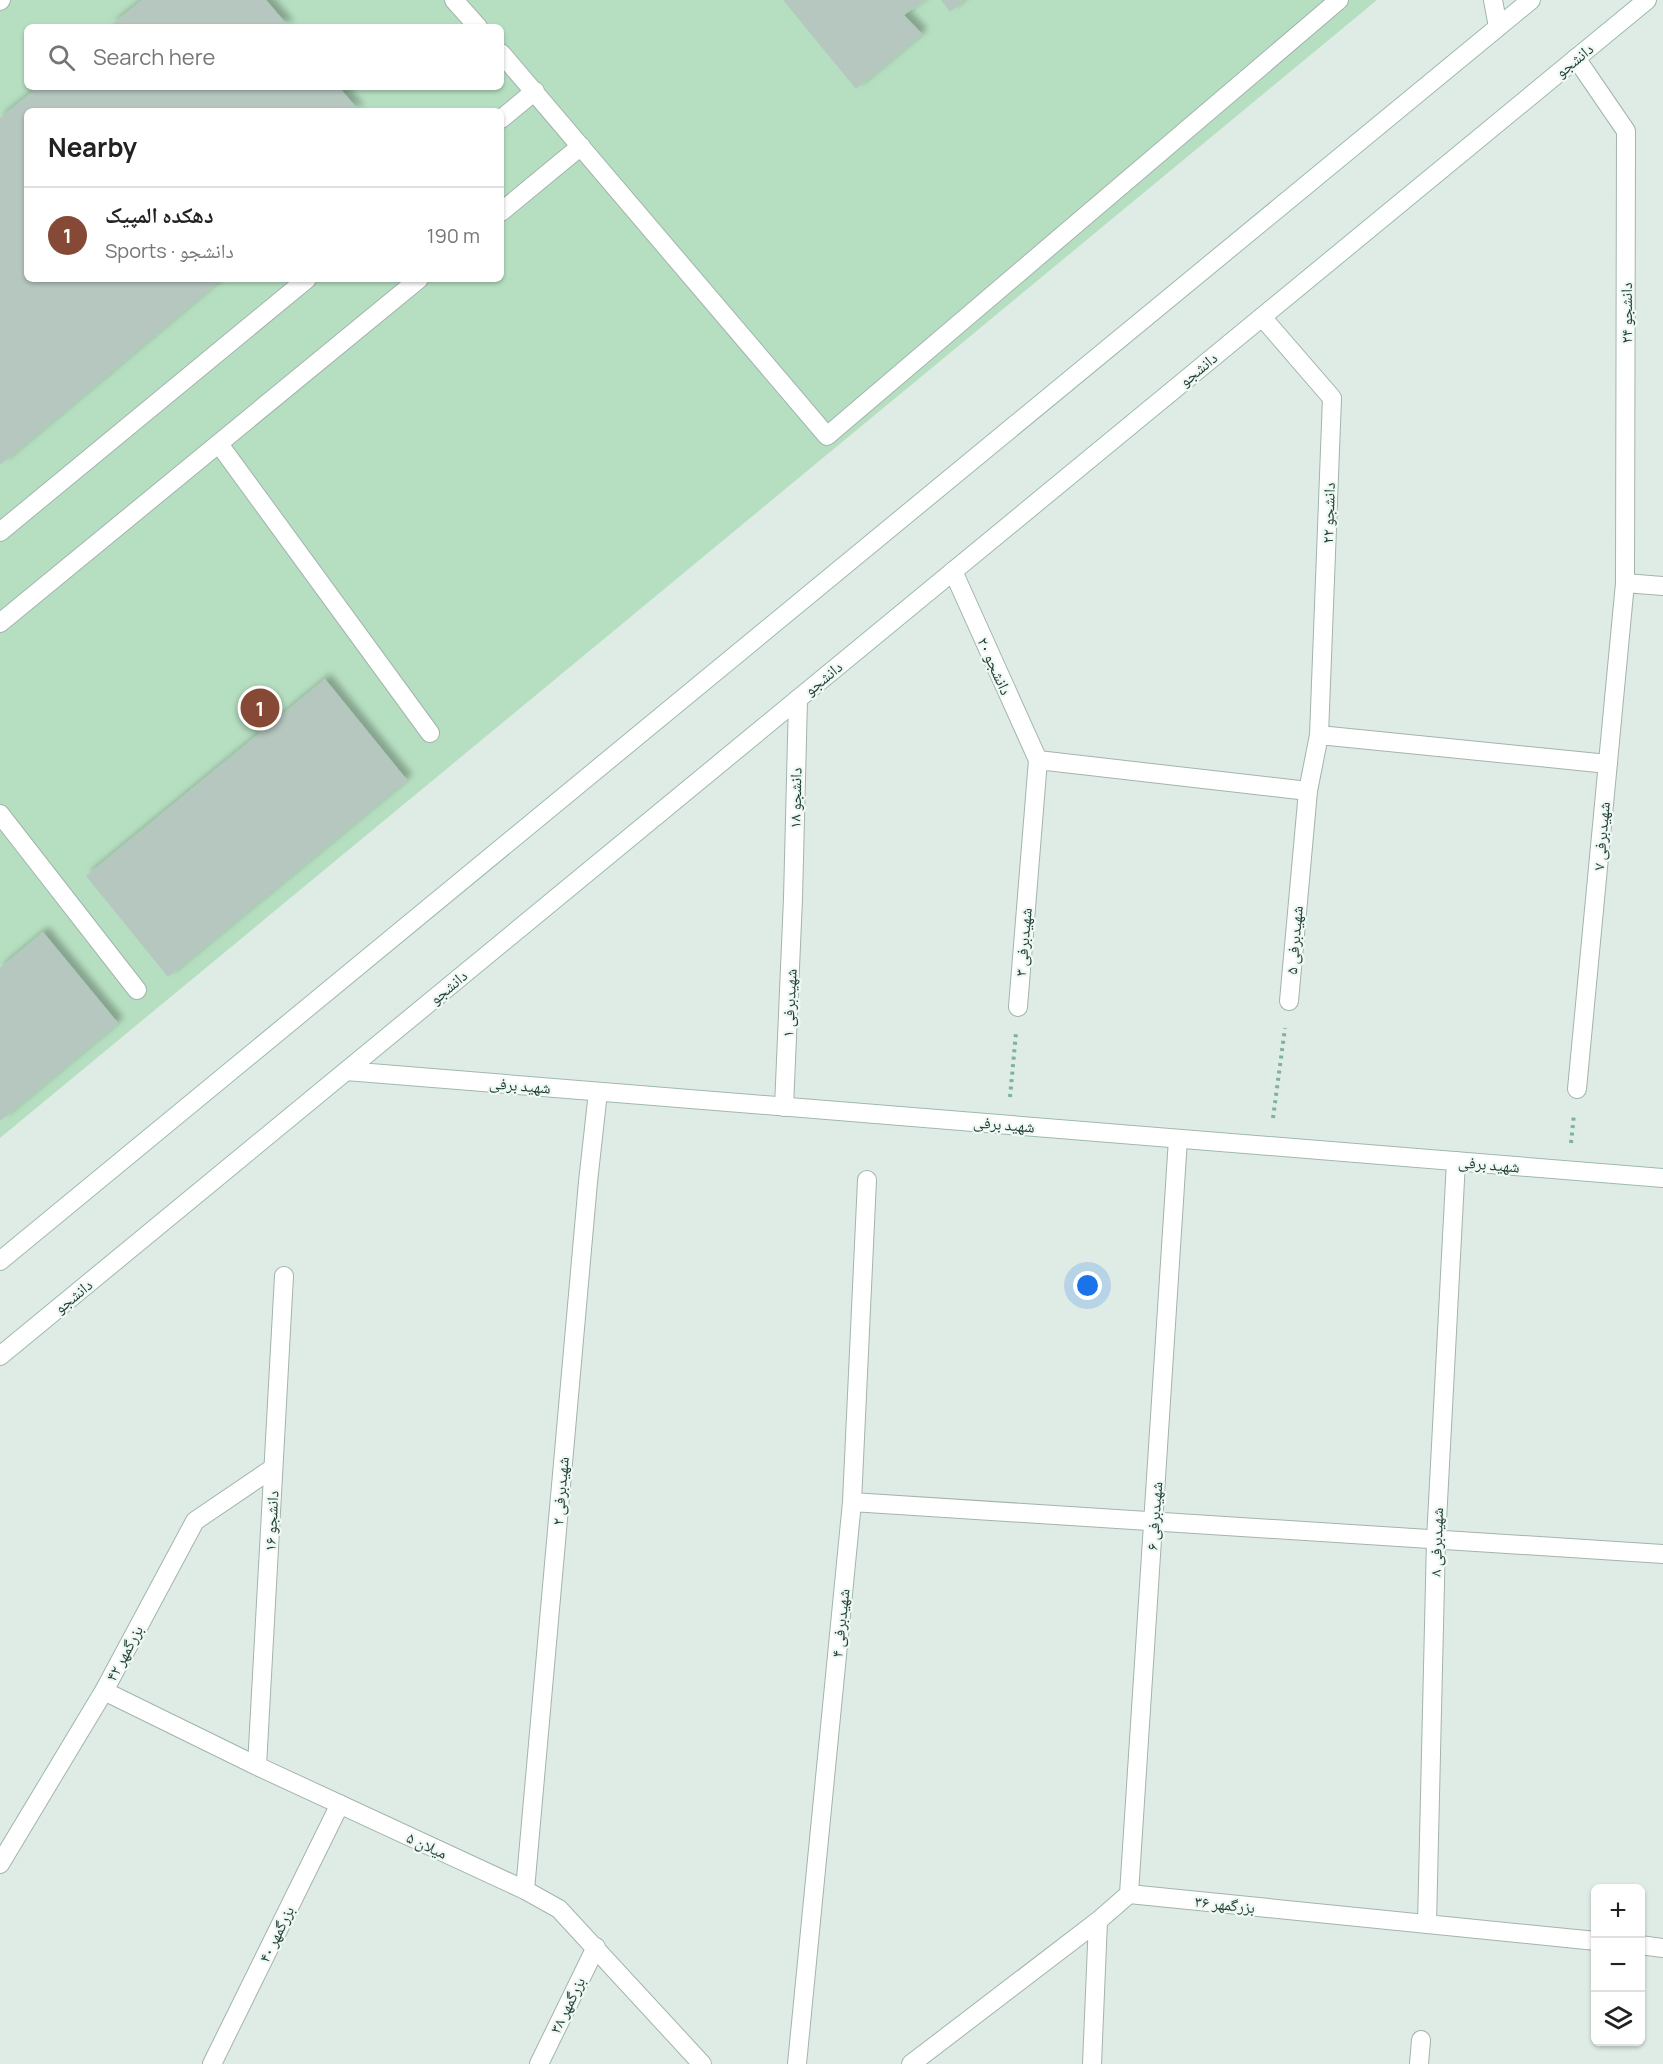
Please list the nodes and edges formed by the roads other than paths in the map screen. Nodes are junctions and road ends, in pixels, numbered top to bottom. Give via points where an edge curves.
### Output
1 (454, 0) edge
2 (1339, 0) edge
3 (1493, 0) edge
4 (1531, 0) edge
5 (1647, 0) edge
6 (475, 24) edge
7 (1498, 27) junction
8 (504, 56) edge
9 (1576, 58) junction
10 (535, 91) junction
11 (504, 117) edge
12 (581, 146) junction
13 (504, 210) edge
14 (303, 282) edge
15 (415, 282) edge
16 (1262, 316) junction
17 (219, 444) junction
18 (0, 532) edge
19 (953, 571) junction
20 (1625, 583) junction
21 (1663, 586) edge
22 (0, 623) edge
23 (798, 699) junction
24 (430, 733) dead end
25 (1319, 735) junction
26 (1038, 760) junction
27 (1608, 764) junction
28 (1308, 791) junction
29 (0, 814) edge
30 (793, 898) joint
31 (137, 990) dead end
32 (1289, 1001) road end
33 (1018, 1007) road end
34 (346, 1071) junction
35 (1577, 1089) road end
36 (598, 1092) junction
37 (784, 1107) junction
38 (1178, 1139) junction
39 (1456, 1161) junction
40 (1663, 1178) edge
41 (867, 1180) dead end
42 (0, 1261) edge
43 (284, 1276) dead end
44 (0, 1356) edge
45 (273, 1468) junction
46 (852, 1502) junction
47 (1154, 1521) junction
48 (1436, 1540) junction
49 (1663, 1554) edge
50 (104, 1691) junction
51 (257, 1766) junction
52 (340, 1804) junction
53 (0, 1864) edge
54 (525, 1890) junction
55 (1130, 1894) junction
56 (1098, 1921) junction
57 (1427, 1924) junction
58 (1591, 1940) edge
59 (1645, 1946) edge
60 (596, 1947) junction
61 (1663, 1948) edge
62 (1421, 2040) dead end
63 (212, 2064) edge
64 (539, 2064) edge
65 (702, 2064) edge
66 (797, 2064) edge
67 (911, 2064) edge
68 (1092, 2064) edge
69 (1419, 2064) edge

1 - 6 street
2 - 12 street via 827,436
3 - 7 street
4 - 7 street
5 - 9 street, دانشجو
7 - 42 street
8 - 10 street
9 - 16 street, دانشجو
9 - 20 street, دانشجو ۲۴ via 1626,130
10 - 11 street
10 - 12 street
12 - 13 street
14 - 18 street
15 - 17 street
16 - 19 street, دانشجو
16 - 25 street, دانشجو ۲۲ via 1332,398
17 - 22 street
17 - 24 street
19 - 23 street, دانشجو
19 - 26 street, دانشجو ۲۰
20 - 21 street
20 - 27 street, شهیدبرفی ۷
23 - 30 street, دانشجو ۱۸
23 - 34 street, دانشجو
25 - 27 street
25 - 28 street, شهیدبرفی ۵
26 - 28 street
26 - 33 street, شهیدبرفی ۳
27 - 35 street, شهیدبرفی ۷
28 - 32 street, شهیدبرفی ۵
29 - 31 street
30 - 37 street, شهیدبرفی ۱
34 - 36 street, شهید برفی
34 - 44 street, دانشجو
36 - 37 street, شهید برفی
36 - 54 street, شهیدبرفی ۲
37 - 38 street, شهید برفی
38 - 39 street, شهید برفی
38 - 47 street, شهیدبرفی ۶
39 - 40 street, شهید برفی
39 - 48 street, شهیدبرفی ۸
41 - 46 street, شهیدبرفی ۴
43 - 45 street, دانشجو ۱۶
45 - 50 street, بزرگمهر ۴۲ via 195,1521
45 - 51 street, دانشجو ۱۶
46 - 47 street
46 - 66 street, شهیدبرفی ۴
47 - 48 street
47 - 55 street, شهیدبرفی ۶
48 - 49 street
48 - 57 street, شهیدبرفی ۸
50 - 51 street, میلان ۵
50 - 53 street, بزرگمهر ۴۲
51 - 52 street, میلان ۵
52 - 54 street, میلان ۵
52 - 63 street, بزرگمهر ۴۰
54 - 60 street, میلان ۵ via 559,1909
55 - 56 street
55 - 57 street, بزرگمهر ۳۶
56 - 67 street
56 - 68 street
57 - 58 street, بزرگمهر ۳۶
59 - 61 street
60 - 64 street, بزرگمهر ۳۸
60 - 65 street, میلان ۵
62 - 69 street

